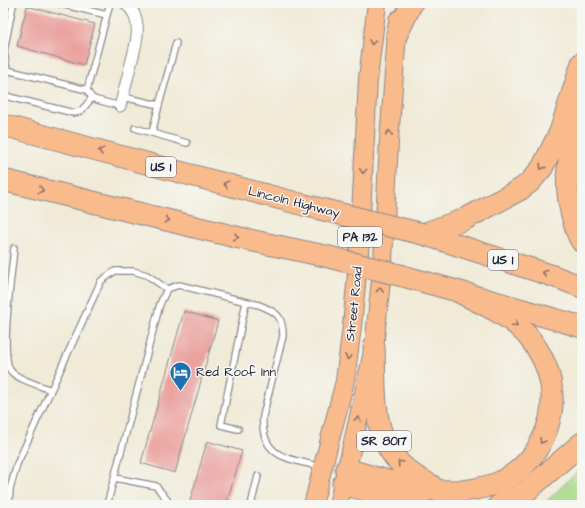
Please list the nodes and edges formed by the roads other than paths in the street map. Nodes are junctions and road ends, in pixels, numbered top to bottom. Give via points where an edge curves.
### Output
1 (15, 3) edge
2 (57, 3) edge
3 (110, 3) edge
4 (124, 3) edge
5 (377, 3) edge
6 (400, 3) edge
7 (412, 3) edge
8 (107, 15) junction
9 (397, 34) junction
10 (176, 43) dead end
11 (582, 63) edge
12 (7, 70) junction
13 (3, 88) edge
14 (86, 90) junction
15 (92, 98) junction
16 (122, 102) junction
17 (159, 105) junction
18 (582, 111) edge
19 (3, 125) edge
20 (135, 128) dead end
21 (152, 133) junction
22 (187, 142) dead end
23 (3, 180) edge
24 (423, 234) junction
25 (582, 242) edge
26 (14, 248) dead end
27 (582, 286) edge
28 (167, 289) junction
29 (457, 291) junction
30 (246, 302) junction
31 (582, 327) edge
32 (374, 347) junction
33 (51, 390) junction
34 (238, 429) dead end
35 (582, 443) edge
36 (323, 468) junction
37 (258, 476) dead end
38 (345, 476) junction
39 (115, 478) junction
40 (459, 491) junction
41 (411, 502) edge
42 (9, 505) edge
43 (107, 505) edge
44 (167, 505) edge
45 (252, 505) edge
46 (313, 505) edge
47 (338, 505) edge
48 (369, 505) edge
49 (499, 505) edge

1 - 12 lane via 4,52
2 - 8 lane
3 - 8 lane
4 - 16 street via 133,12 138,35
5 -> 36 main road, Street Road / PA 132 via 368,79 359,253 352,326 345,381
6 - 9 main road, Street Road / PA 132
7 - 9 highway
8 - 14 lane
32 -> 9 main road, Street Road / PA 132 via 383,261
10 - 17 lane
11 -> 24 highway via 560,132 542,168 530,182 470,216
12 - 13 lane
12 - 14 lane
13 - 15 lane via 9,97 74,113 81,111
14 - 15 lane
15 - 16 lane
16 - 17 lane
17 - 21 lane
18 - 25 highway via 570,152 567,182 571,212
24 -> 19 highway, Lincoln Highway / US 1, bridge
20 - 21 lane
21 - 22 lane
23 -> 29 highway, bridge via 240,238 325,256
27 -> 24 highway, Lincoln Highway / US 1
26 - 33 lane via 5,337 6,360 10,371 18,377
28 - 30 lane via 179,284
28 - 33 lane via 147,275 133,271 115,271 101,282
28 - 39 lane via 160,304
29 - 31 highway
29 -> 40 highway, SR 8017 via 502,315 526,334 548,372 552,398 548,427 538,447 525,464 502,481
30 - 34 lane via 221,425
30 - 36 lane via 275,312 281,319 283,328 263,416 264,436 268,445 285,458
38 -> 32 main road, Street Road / PA 132
40 -> 32 highway, SR 8017 via 420,480 403,467 389,451 376,412
33 - 42 lane via 17,464 10,489
35 - 49 highway via 528,489
36 - 38 main road
36 - 46 main road, Street Road / PA 132
37 - 45 lane
38 - 40 highway via 416,488
38 - 41 highway
38 - 47 main road, Street Road / PA 132
39 - 43 lane
39 - 44 lane via 156,486 168,501
41 - 48 highway via 381,501

